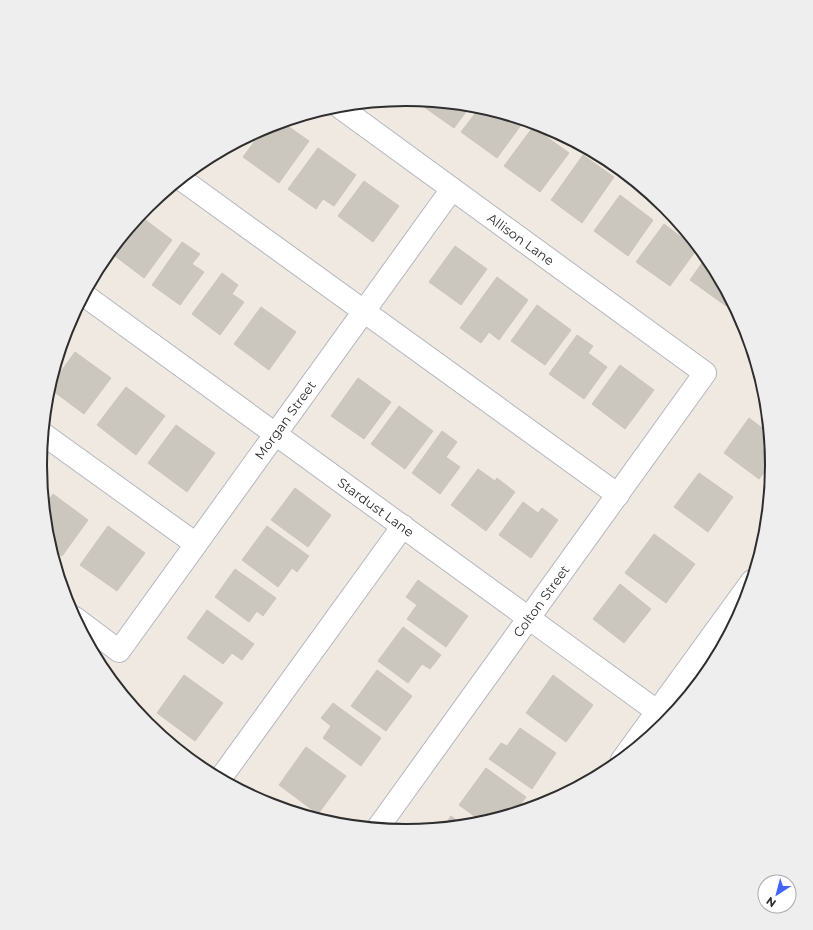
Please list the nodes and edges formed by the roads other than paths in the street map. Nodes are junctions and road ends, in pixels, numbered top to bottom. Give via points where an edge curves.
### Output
1 (344, 111) edge
2 (186, 182) edge
3 (452, 189) junction
4 (88, 298) edge
5 (363, 312) junction
6 (705, 373) joint
7 (275, 434) junction
8 (48, 438) edge
9 (618, 495) junction
10 (403, 526) junction
11 (196, 544) junction
12 (741, 598) edge
13 (529, 618) junction
14 (85, 625) edge
15 (663, 715) edge
16 (649, 730) edge
17 (224, 774) edge
18 (381, 824) edge

1 - 3 street, Allison Lane
2 - 5 street
3 - 5 street, Morgan Street
3 - 6 street, Allison Lane
4 - 7 street, Stardust Lane
5 - 7 street, Morgan Street
5 - 9 street
6 - 9 street, Colton Street
7 - 10 street, Stardust Lane
7 - 11 street, Morgan Street
8 - 11 street
9 - 13 street, Colton Street
10 - 13 street, Stardust Lane
10 - 17 street
11 - 14 street, Morgan Street via 119,651
12 - 15 street
13 - 15 street, Stardust Lane
13 - 18 street, Colton Street
15 - 16 street

